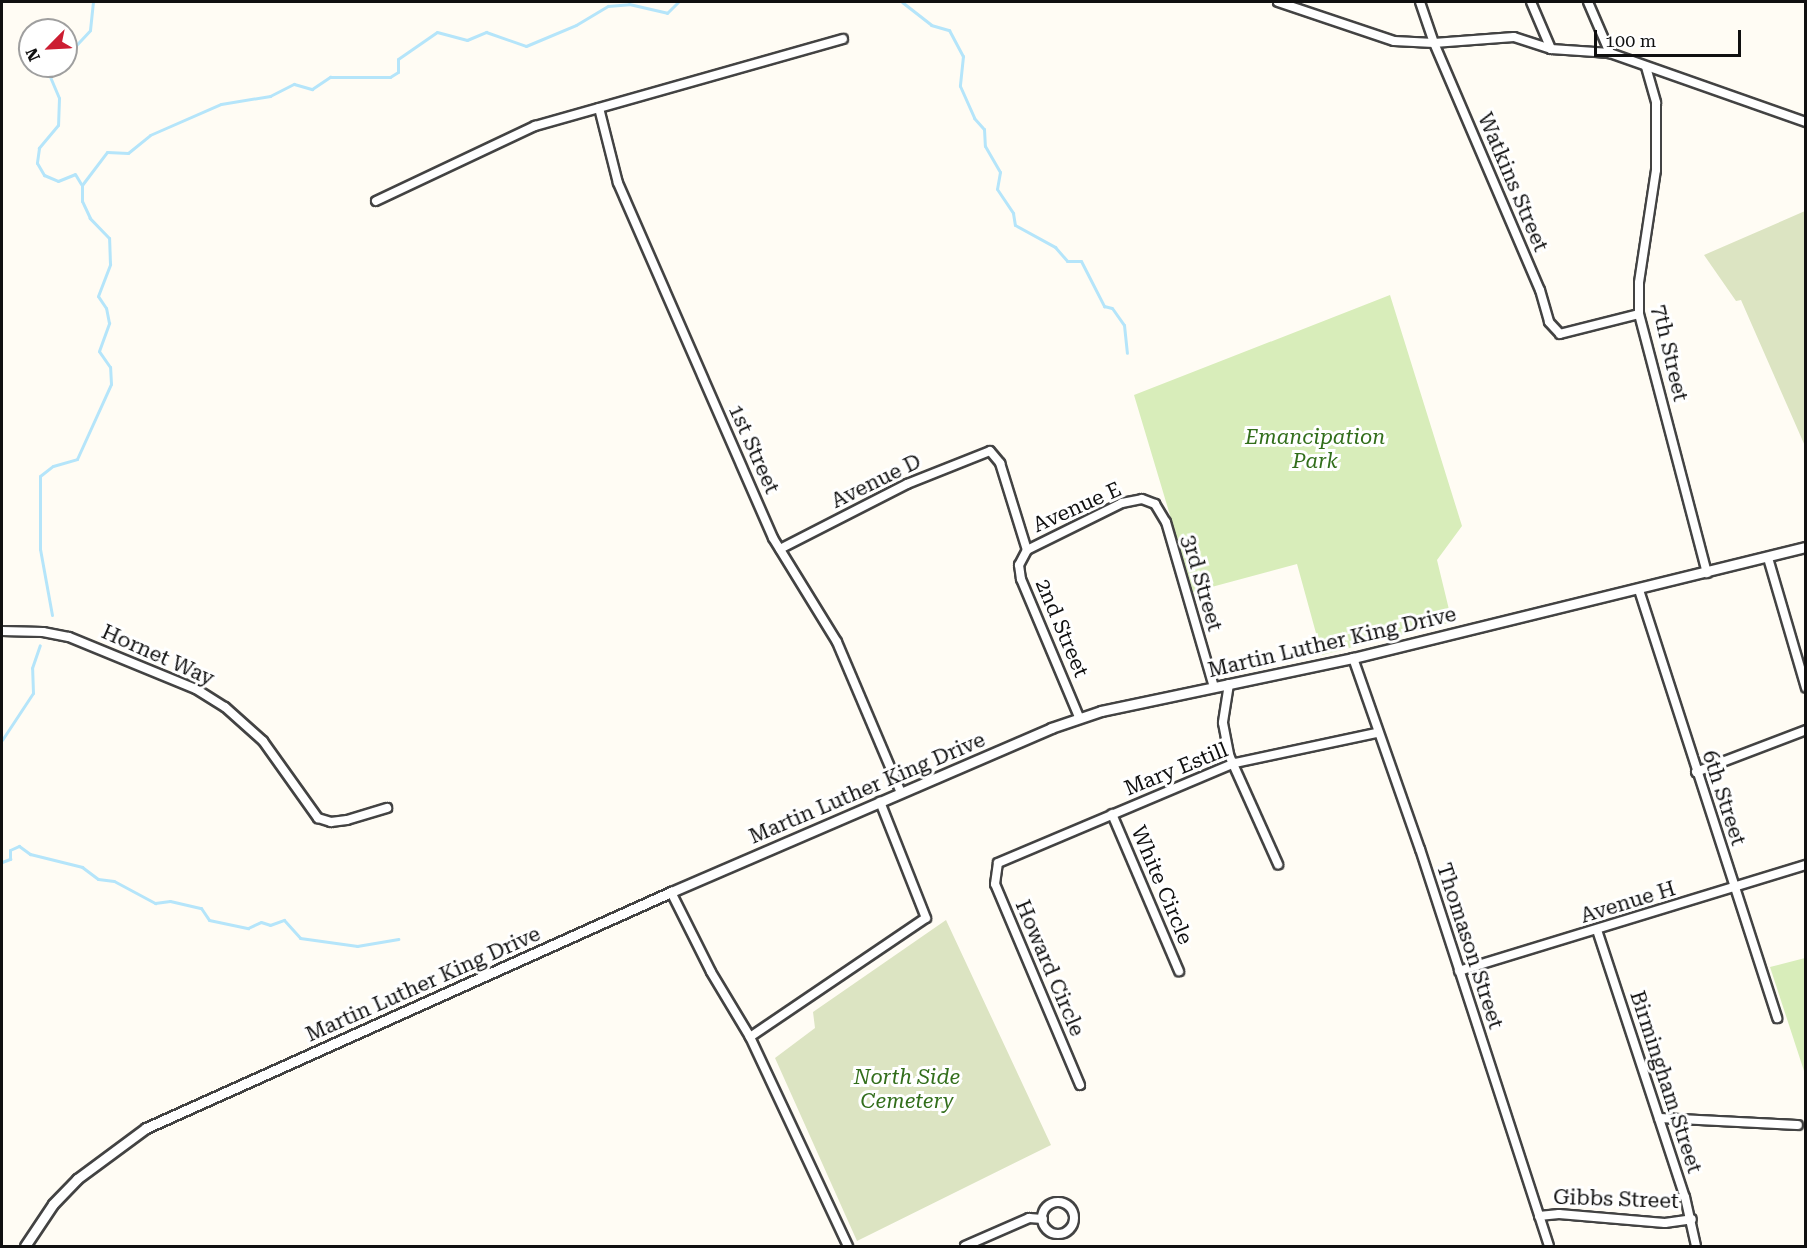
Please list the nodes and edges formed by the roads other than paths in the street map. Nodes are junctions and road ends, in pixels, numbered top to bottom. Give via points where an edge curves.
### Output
1 (1278, 2) edge
2 (1420, 2) edge
3 (1530, 2) edge
4 (1588, 2) edge
5 (843, 39) dead end
6 (1434, 43) junction
7 (1551, 49) junction
8 (1610, 53) junction
9 (1646, 67) junction
10 (598, 108) junction
11 (1806, 122) edge
12 (376, 201) dead end
13 (1639, 314) junction
14 (990, 451) joint
15 (1142, 499) joint
16 (1806, 547) edge
17 (780, 549) junction
18 (1027, 550) junction
19 (1768, 558) junction
20 (1707, 573) junction
21 (1639, 590) junction
22 (2, 631) edge
23 (1353, 658) junction
24 (1804, 673) edge
25 (1229, 684) junction
26 (1214, 687) junction
27 (1806, 688) edge
28 (1079, 717) junction
29 (1806, 729) edge
30 (1376, 733) junction
31 (1235, 763) junction
32 (1696, 772) junction
33 (900, 794) junction
34 (880, 802) junction
35 (387, 808) dead end
36 (1112, 814) junction
37 (998, 863) joint
38 (1278, 864) dead end
39 (1806, 865) edge
40 (1735, 888) junction
41 (671, 892) junction
42 (1597, 930) junction
43 (1179, 971) dead end
44 (1459, 971) junction
45 (1777, 1018) dead end
46 (750, 1037) junction
47 (1080, 1085) dead end
48 (1659, 1118) junction
49 (1798, 1125) dead end
50 (1539, 1216) junction
51 (1043, 1219) junction
52 (1692, 1219) junction
53 (25, 1246) edge
54 (848, 1246) edge
55 (965, 1246) edge
56 (1549, 1246) edge
57 (1696, 1246) edge

1 - 6 street via 1394,41
2 - 6 street, Watkins Street
3 - 7 street
4 - 8 street
5 - 10 street
6 - 7 street via 1514,37
6 - 13 street, Watkins Street via 1540,290 1549,322 1560,334
7 - 8 street
8 - 9 street
9 - 11 street
9 - 13 street, 7th Street via 1656,103 1656,170 1639,283
10 - 12 street via 535,126
10 - 17 street, 1st Street via 618,183
13 - 20 street, 7th Street
14 - 17 street, Avenue D via 907,484
14 - 18 street, 2nd Street via 1000,463
15 - 18 street, Avenue E via 1122,502
15 - 26 street, 3rd Street via 1155,504 1166,522
16 - 19 street, Martin Luther King Drive
17 - 33 street, 1st Street via 837,642
18 - 28 street, 2nd Street via 1019,565 1022,579
19 - 20 street, Martin Luther King Drive
19 - 24 street
20 - 21 street, Martin Luther King Drive
21 - 23 street, Martin Luther King Drive
21 - 32 street, 6th Street
22 - 35 street, Hornet Way via 56,633 111,651 196,688 232,712 263,741 318,818 330,822 347,820
23 - 25 street, Martin Luther King Drive
23 - 30 street, Thomason Street
24 - 27 street
25 - 26 street, Martin Luther King Drive
25 - 31 street via 1223,723 1229,755
26 - 28 street, Martin Luther King Drive
28 - 33 street, Martin Luther King Drive
29 - 32 street
30 - 31 street, Mary Estill
30 - 44 street, Thomason Street via 1420,849
31 - 36 street, Mary Estill
31 - 38 street
32 - 40 street, 6th Street
33 - 34 street, Martin Luther King Drive
34 - 41 street, Martin Luther King Drive
34 - 46 street via 926,918
36 - 37 street, Mary Estill
36 - 43 street, White Circle
37 - 47 street, Howard Circle via 995,884
39 - 40 street, Avenue H
40 - 42 street, Avenue H
40 - 45 street, 6th Street
41 - 46 street via 711,972
41 - 53 street, Martin Luther King Drive via 146,1128 77,1179 53,1204
42 - 44 street, Avenue H
42 - 48 street, Birmingham Street
44 - 50 street, Thomason Street
46 - 54 street
48 - 49 street
48 - 52 street, Birmingham Street
50 - 52 street, Gibbs Street via 1665,1222
50 - 56 street, Thomason Street
51 - 51 street via 1051,1232 1062,1234 1071,1228 1074,1218 1071,1208 1058,1203 1048,1206
51 - 55 street via 1029,1218
52 - 57 street, Birmingham Street

